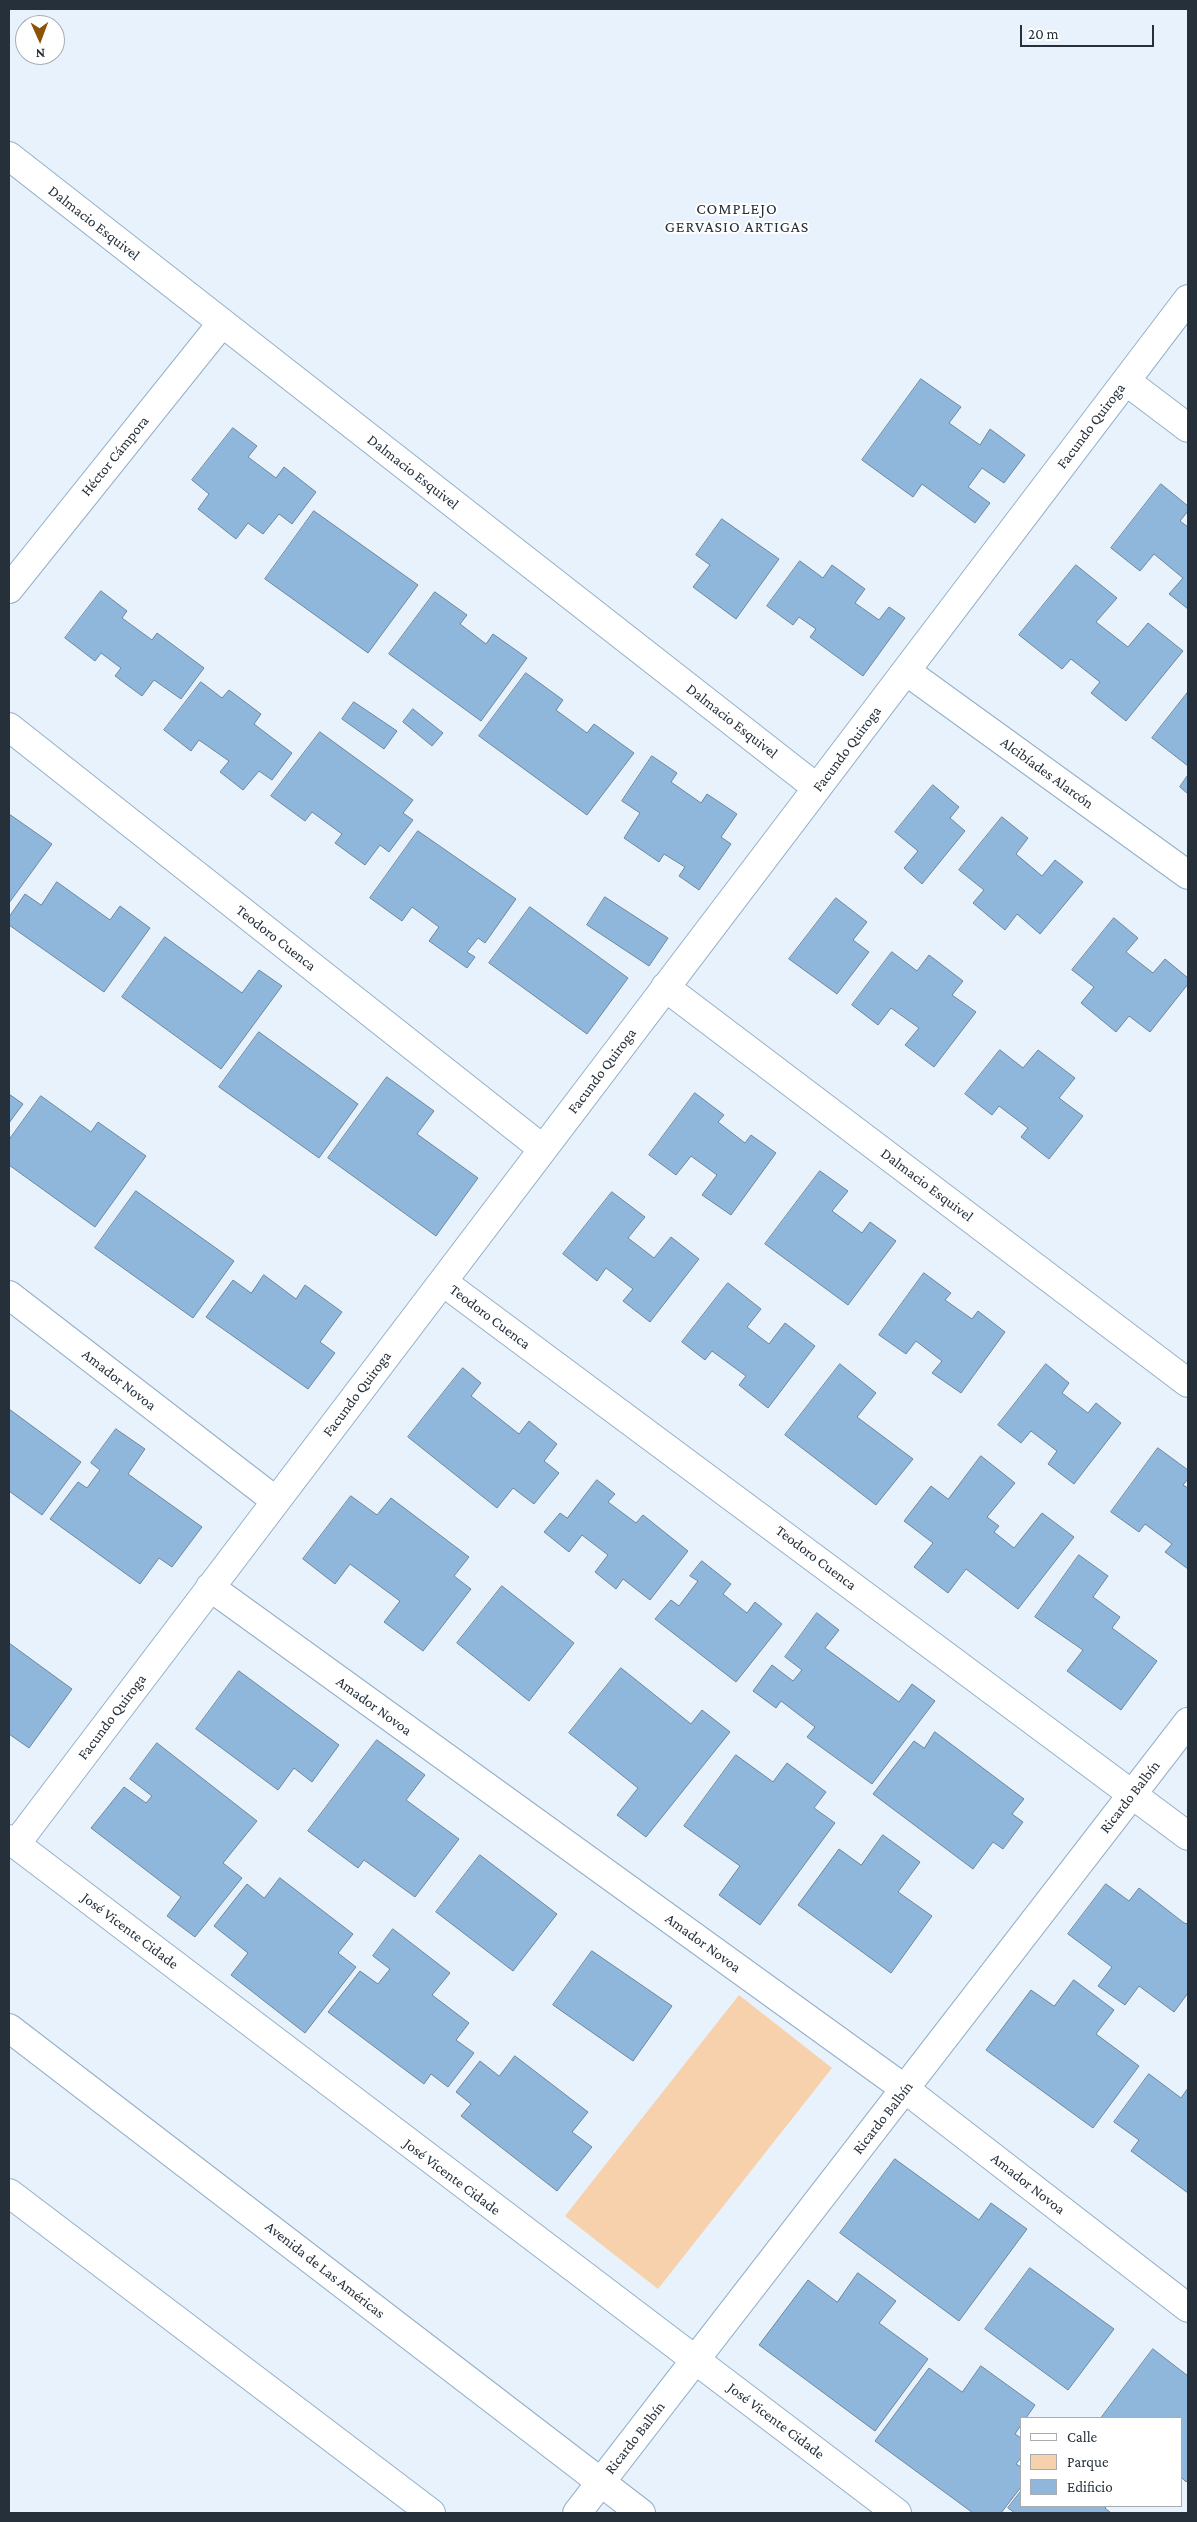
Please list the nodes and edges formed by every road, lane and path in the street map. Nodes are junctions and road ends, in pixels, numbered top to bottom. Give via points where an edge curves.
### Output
1 (9, 156) edge
2 (1188, 299) edge
3 (222, 323) junction
4 (1126, 381) junction
5 (1188, 428) edge
6 (9, 589) edge
7 (906, 671) junction
8 (9, 727) edge
9 (817, 788) junction
10 (1188, 875) edge
11 (665, 988) junction
12 (543, 1149) junction
13 (443, 1282) junction
14 (9, 1295) edge
15 (1188, 1383) edge
16 (276, 1501) junction
17 (210, 1587) junction
18 (1188, 1722) edge
19 (1133, 1794) junction
20 (1188, 1836) edge
21 (12, 1841) edge
22 (9, 2028) edge
23 (905, 2089) junction
24 (9, 2193) edge
25 (1188, 2308) edge
26 (695, 2361) junction
27 (601, 2482) junction
28 (431, 2513) edge
29 (577, 2513) edge
30 (641, 2513) edge
31 (897, 2513) edge

1 - 3 street, Dalmacio Esquivel
2 - 4 street, Facundo Quiroga
3 - 6 street, Héctor Cámpora
3 - 9 street, Dalmacio Esquivel
4 - 5 street
4 - 7 street, Facundo Quiroga
7 - 9 street, Facundo Quiroga
7 - 10 street, Alcibíades Alarcón
8 - 12 street, Teodoro Cuenca
9 - 11 street, Facundo Quiroga
11 - 12 street, Facundo Quiroga
11 - 15 street, Dalmacio Esquivel
12 - 13 street, Facundo Quiroga
13 - 16 street, Facundo Quiroga
13 - 19 street, Teodoro Cuenca
14 - 16 street, Amador Novoa
16 - 17 street, Facundo Quiroga
17 - 21 street, Facundo Quiroga
17 - 23 street, Amador Novoa
18 - 19 street, Ricardo Balbín
19 - 20 street, Teodoro Cuenca
19 - 23 street, Ricardo Balbín
21 - 26 street, José Vicente Cidade
22 - 27 street, Avenida de Las Américas
23 - 25 street, Amador Novoa
23 - 26 street, Ricardo Balbín
24 - 28 street
26 - 27 street, Ricardo Balbín
26 - 31 street, José Vicente Cidade
27 - 29 street, Ricardo Balbín
27 - 30 street, Avenida de Las Américas

